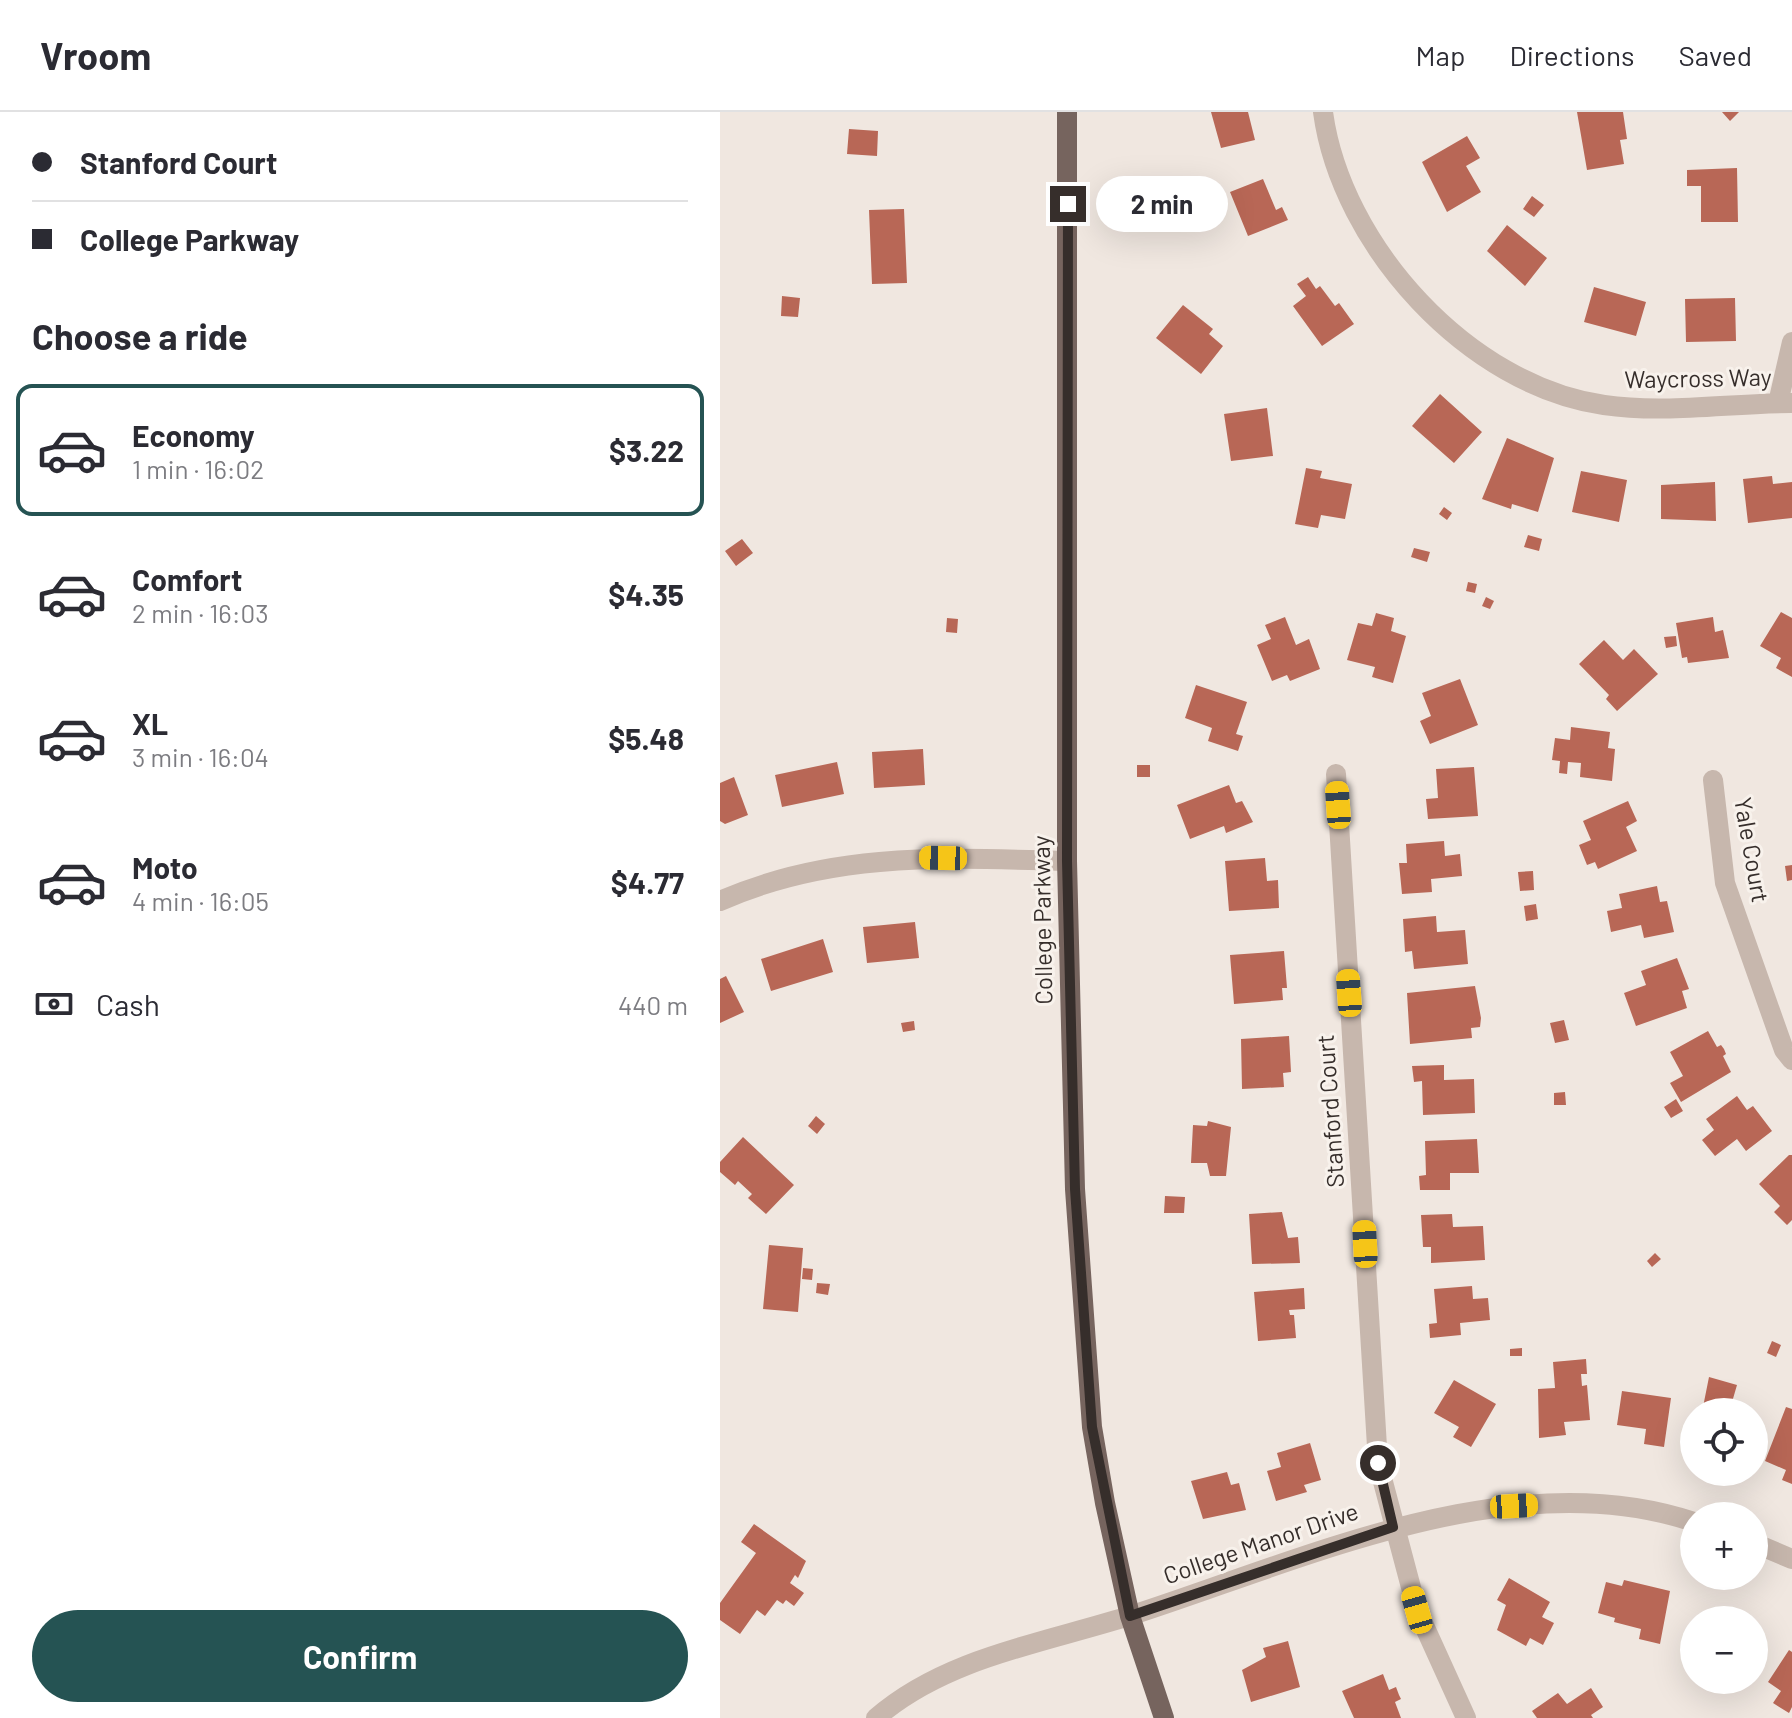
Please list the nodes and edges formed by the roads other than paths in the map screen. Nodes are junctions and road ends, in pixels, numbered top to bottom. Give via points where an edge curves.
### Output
1 (1067, 112) edge
2 (1323, 112) edge
3 (1792, 342) edge
4 (1785, 403) edge
5 (1336, 774) dead end
6 (1713, 780) dead end
7 (1067, 861) junction
8 (720, 901) edge
9 (1792, 1060) edge
10 (1680, 1519) edge
11 (1393, 1527) junction
12 (1768, 1549) edge
13 (1792, 1559) edge
14 (1130, 1616) junction
15 (876, 1718) edge
16 (1164, 1718) edge
17 (1466, 1718) edge

1 - 7 main road, College Parkway
2 - 4 street, Waycross Way via 1345,185 1374,244 1430,313 1476,354 1549,390 1601,405 1645,410
3 - 4 street
5 - 11 street, Stanford Court via 1378,1463
6 - 9 street, Yale Court via 1725,883
7 - 8 street via 920,857 852,864
7 - 14 main road, College Parkway via 1075,1189 1092,1427
10 - 11 street, College Manor Drive via 1568,1503 1514,1506
11 - 14 street, College Manor Drive
11 - 17 street, Stanford Court via 1417,1610
12 - 13 street
14 - 15 street, College Manor Drive via 952,1670 899,1698
14 - 16 main road, College Parkway

